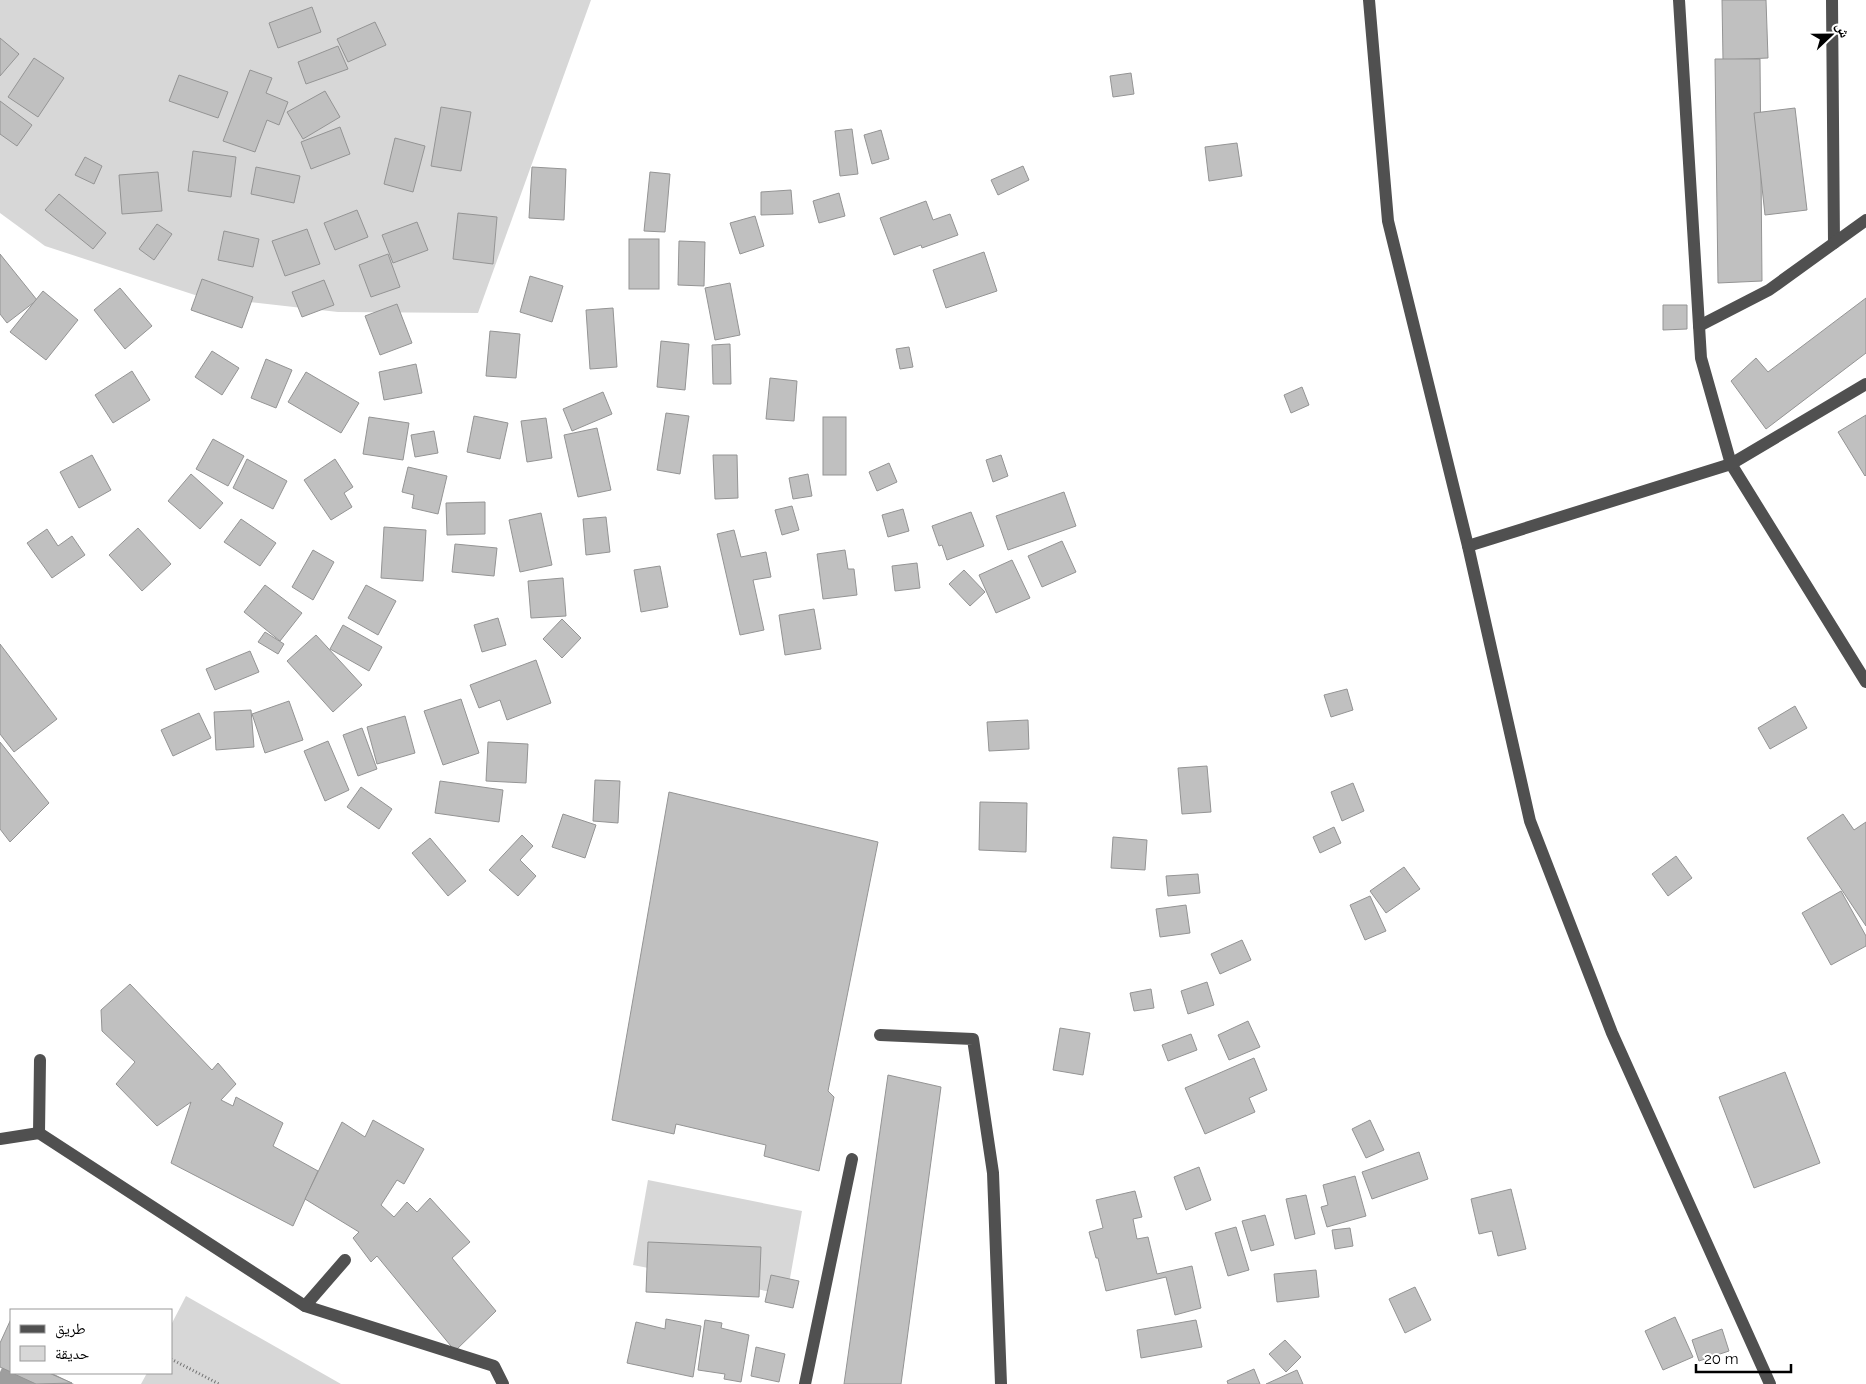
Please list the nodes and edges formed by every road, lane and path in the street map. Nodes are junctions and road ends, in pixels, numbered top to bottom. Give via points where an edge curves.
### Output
1 (1369, 0) edge
2 (1678, 0) edge
3 (1832, 0) edge
4 (1866, 220) edge
5 (1834, 243) junction
6 (1699, 326) junction
7 (1866, 384) edge
8 (1731, 464) junction
9 (1468, 546) junction
10 (1866, 682) edge
11 (880, 1035) dead end
12 (40, 1060) dead end
13 (39, 1133) junction
14 (0, 1139) edge
15 (852, 1159) dead end
16 (345, 1260) dead end
17 (305, 1306) junction
18 (172, 1360) edge
19 (219, 1384) edge
20 (503, 1384) edge
21 (805, 1384) edge
22 (1001, 1384) edge
23 (1770, 1384) edge

1 - 9 street via 1388,221
2 - 6 street
3 - 5 street
4 - 5 street
5 - 6 street via 1769,290
6 - 8 street via 1701,358
7 - 8 street
8 - 9 street
8 - 10 street
9 - 23 street via 1530,821 1612,1033
11 - 22 street via 973,1039 994,1173
12 - 13 street
13 - 14 street
13 - 17 street
15 - 21 street
16 - 17 street
17 - 20 street via 494,1366
18 - 19 path

